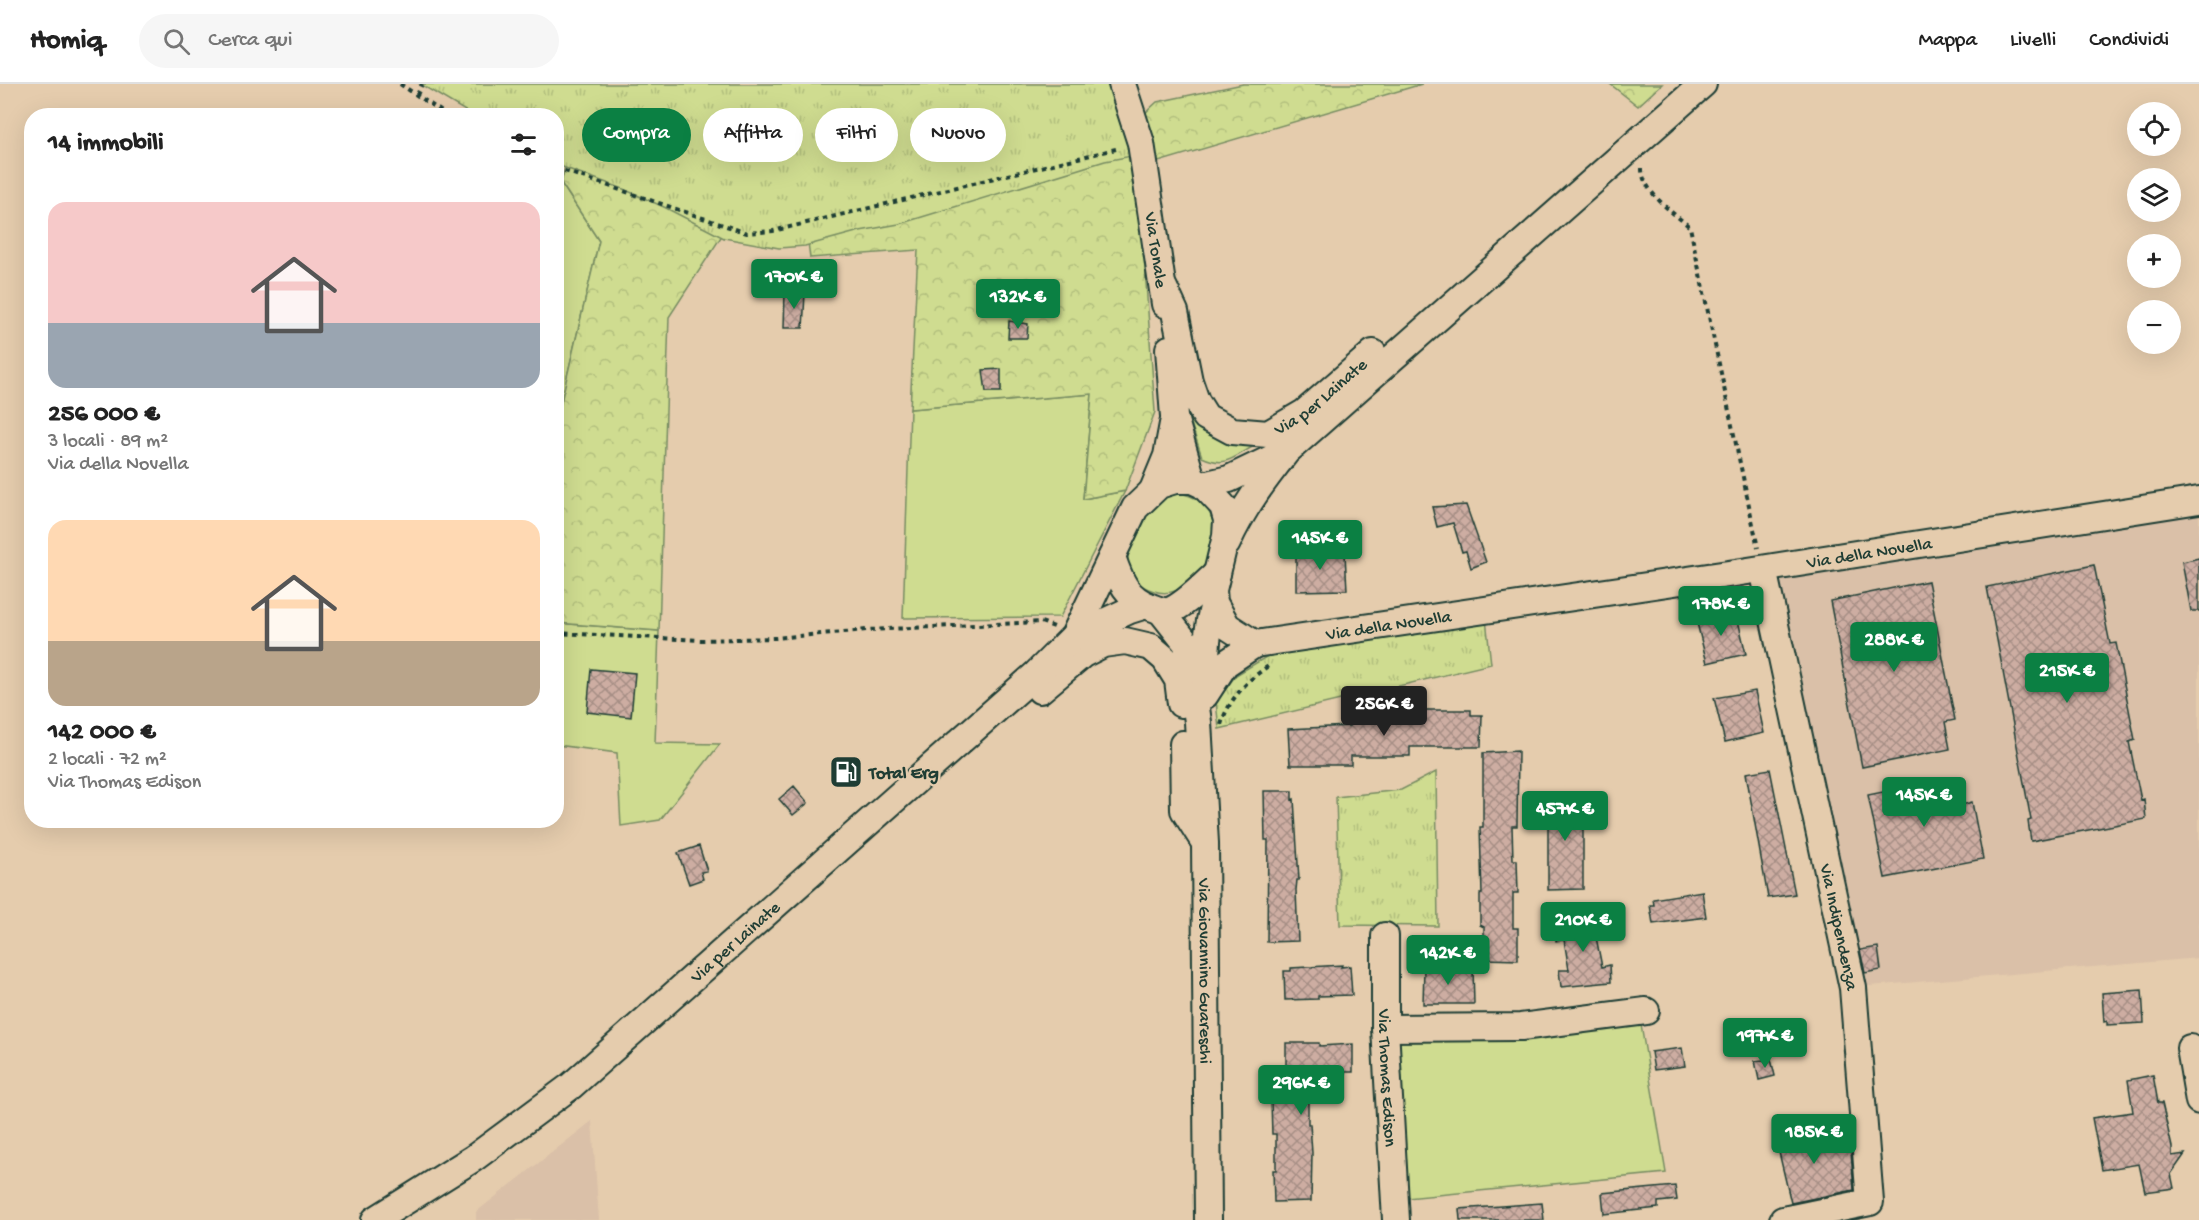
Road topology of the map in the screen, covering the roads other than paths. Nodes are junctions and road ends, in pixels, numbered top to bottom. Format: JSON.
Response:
{"nodes":[{"id":1,"x":1122,"y":84,"type":"edge"},
{"id":2,"x":1703,"y":84,"type":"edge"},
{"id":3,"x":1478,"y":283,"type":"junction"},
{"id":4,"x":1164,"y":288,"type":"junction"},
{"id":5,"x":1174,"y":417,"type":"junction"},
{"id":6,"x":1287,"y":451,"type":"junction"},
{"id":7,"x":1197,"y":483,"type":"junction"},
{"id":8,"x":1153,"y":490,"type":"junction"},
{"id":9,"x":2199,"y":500,"type":"edge"},
{"id":10,"x":1112,"y":557,"type":"junction"},
{"id":11,"x":1220,"y":563,"type":"junction"},
{"id":12,"x":1763,"y":569,"type":"junction"},
{"id":13,"x":1214,"y":603,"type":"junction"},
{"id":14,"x":1154,"y":608,"type":"junction"},
{"id":15,"x":1074,"y":636,"type":"junction"},
{"id":16,"x":1196,"y":647,"type":"junction"},
{"id":17,"x":1247,"y":649,"type":"junction"},
{"id":18,"x":1204,"y":695,"type":"junction"},
{"id":19,"x":1209,"y":726,"type":"junction"},
{"id":20,"x":901,"y":794,"type":"junction"},
{"id":21,"x":1205,"y":843,"type":"junction"},
{"id":22,"x":1385,"y":936,"type":"dead end"},
{"id":23,"x":1646,"y":1011,"type":"dead end"},
{"id":24,"x":1385,"y":1028,"type":"junction"},
{"id":25,"x":2190,"y":1048,"type":"dead end"},
{"id":26,"x":2199,"y":1101,"type":"edge"},
{"id":27,"x":375,"y":1220,"type":"edge"},
{"id":28,"x":1208,"y":1220,"type":"edge"},
{"id":29,"x":1396,"y":1220,"type":"edge"},
{"id":30,"x":1783,"y":1220,"type":"edge"}],
"edges":[{"from":1,"to":4,"type":"street","name":"Via Tonale"},
{"from":2,"to":3,"type":"street","name":"Via per Lainate"},
{"from":3,"to":4,"type":"street","name":"Via per Lainate"},
{"from":3,"to":6,"type":"street","name":"Via per Lainate"},
{"from":4,"to":5,"type":"street","name":"Via Tonale"},
{"from":5,"to":7,"type":"street"},
{"from":5,"to":8,"type":"street"},
{"from":6,"to":7,"type":"street","name":"Via per Lainate"},
{"from":6,"to":11,"type":"street","name":"Via per Lainate"},
{"from":7,"to":8,"type":"street"},
{"from":7,"to":11,"type":"street","name":"Via per Lainate"},
{"from":8,"to":10,"type":"street"},
{"from":9,"to":12,"type":"street","name":"Via della Novella"},
{"from":10,"to":14,"type":"street"},
{"from":10,"to":15,"type":"street","name":"Via per Lainate"},
{"from":11,"to":13,"type":"street","name":"Via per Lainate"},
{"from":11,"to":14,"type":"street"},
{"from":12,"to":17,"type":"street","name":"Via della Novella"},
{"from":12,"to":30,"type":"street","name":"Via Indipendenza"},
{"from":13,"to":16,"type":"street","name":"Via per Lainate"},
{"from":13,"to":17,"type":"street"},
{"from":14,"to":15,"type":"street","name":"Via per Lainate"},
{"from":14,"to":16,"type":"street"},
{"from":15,"to":20,"type":"street","name":"Via per Lainate"},
{"from":16,"to":17,"type":"street","name":"Via della Novella"},
{"from":16,"to":18,"type":"street"},
{"from":16,"to":19,"type":"street"},
{"from":17,"to":18,"type":"street"},
{"from":18,"to":19,"type":"street"},
{"from":19,"to":21,"type":"street","name":"Via Giovannino Guareschi"},
{"from":20,"to":21,"type":"street"},
{"from":20,"to":27,"type":"street","name":"Via per Lainate"},
{"from":21,"to":28,"type":"street","name":"Via Giovannino Guareschi"},
{"from":22,"to":24,"type":"street","name":"Via Thomas Edison"},
{"from":23,"to":24,"type":"street"},
{"from":24,"to":29,"type":"street","name":"Via Thomas Edison"},
{"from":25,"to":26,"type":"street"}]}
